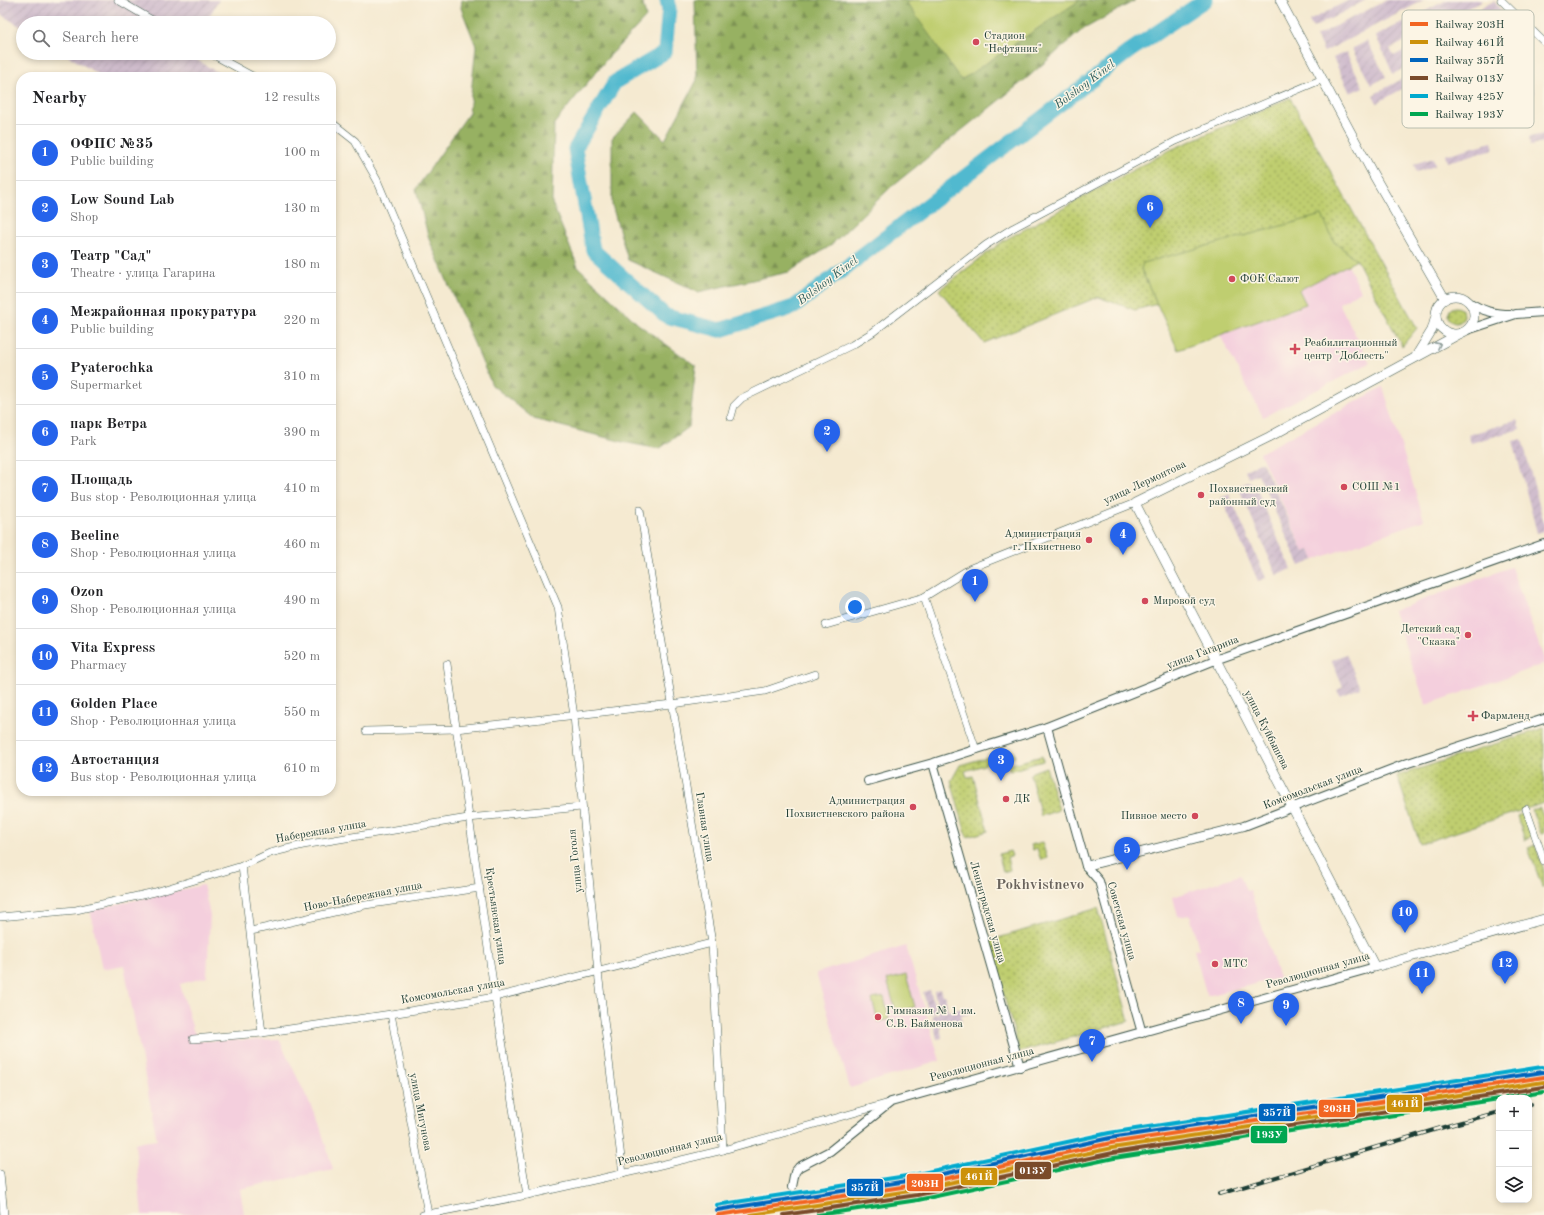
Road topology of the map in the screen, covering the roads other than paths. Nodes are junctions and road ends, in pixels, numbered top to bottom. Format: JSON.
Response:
{"nodes":[{"id":1,"x":118,"y":0,"type":"edge"},
{"id":2,"x":1280,"y":0,"type":"edge"},
{"id":3,"x":1501,"y":0,"type":"edge"},
{"id":4,"x":1511,"y":10,"type":"edge"},
{"id":5,"x":145,"y":16,"type":"edge"},
{"id":6,"x":1534,"y":32,"type":"edge"},
{"id":7,"x":1544,"y":42,"type":"edge"},
{"id":8,"x":223,"y":60,"type":"edge"},
{"id":9,"x":245,"y":72,"type":"edge"},
{"id":10,"x":1323,"y":79,"type":"junction"},
{"id":11,"x":336,"y":126,"type":"edge"},
{"id":12,"x":1446,"y":298,"type":"junction"},
{"id":13,"x":1470,"y":302,"type":"junction"},
{"id":14,"x":1544,"y":312,"type":"edge"},
{"id":15,"x":1516,"y":314,"type":"junction"},
{"id":16,"x":1436,"y":315,"type":"junction"},
{"id":17,"x":1464,"y":331,"type":"junction"},
{"id":18,"x":1415,"y":357,"type":"junction"},
{"id":19,"x":731,"y":417,"type":"dead end"},
{"id":20,"x":1135,"y":504,"type":"junction"},
{"id":21,"x":640,"y":510,"type":"dead end"},
{"id":22,"x":1544,"y":544,"type":"edge"},
{"id":23,"x":924,"y":597,"type":"junction"},
{"id":24,"x":826,"y":625,"type":"dead end"},
{"id":25,"x":1215,"y":660,"type":"junction"},
{"id":26,"x":447,"y":664,"type":"dead end"},
{"id":27,"x":815,"y":674,"type":"dead end"},
{"id":28,"x":672,"y":704,"type":"junction"},
{"id":29,"x":574,"y":716,"type":"junction"},
{"id":30,"x":1544,"y":719,"type":"edge"},
{"id":31,"x":1047,"y":727,"type":"junction"},
{"id":32,"x":456,"y":729,"type":"junction"},
{"id":33,"x":366,"y":731,"type":"dead end"},
{"id":34,"x":976,"y":750,"type":"junction"},
{"id":35,"x":933,"y":763,"type":"junction"},
{"id":36,"x":868,"y":781,"type":"dead end"},
{"id":37,"x":581,"y":807,"type":"junction"},
{"id":38,"x":1292,"y":808,"type":"junction"},
{"id":39,"x":1526,"y":809,"type":"dead end"},
{"id":40,"x":468,"y":818,"type":"junction"},
{"id":41,"x":1544,"y":861,"type":"edge"},
{"id":42,"x":242,"y":866,"type":"junction"},
{"id":43,"x":1086,"y":866,"type":"junction"},
{"id":44,"x":480,"y":888,"type":"junction"},
{"id":45,"x":0,"y":917,"type":"edge"},
{"id":46,"x":1544,"y":919,"type":"edge"},
{"id":47,"x":250,"y":931,"type":"junction"},
{"id":48,"x":712,"y":944,"type":"junction"},
{"id":49,"x":1375,"y":968,"type":"junction"},
{"id":50,"x":598,"y":972,"type":"junction"},
{"id":51,"x":495,"y":997,"type":"junction"},
{"id":52,"x":391,"y":1014,"type":"junction"},
{"id":53,"x":262,"y":1033,"type":"junction"},
{"id":54,"x":1142,"y":1033,"type":"junction"},
{"id":55,"x":193,"y":1038,"type":"dead end"},
{"id":56,"x":1020,"y":1067,"type":"junction"},
{"id":57,"x":891,"y":1102,"type":"junction"},
{"id":58,"x":723,"y":1150,"type":"junction"},
{"id":59,"x":0,"y":1174,"type":"edge"},
{"id":60,"x":623,"y":1174,"type":"junction"},
{"id":61,"x":792,"y":1187,"type":"tunnel mouth"},
{"id":62,"x":528,"y":1195,"type":"junction"},
{"id":63,"x":4,"y":1215,"type":"edge"},
{"id":64,"x":425,"y":1215,"type":"edge"}],
"edges":[{"from":1,"to":5,"type":"street"},
{"from":2,"to":10,"type":"main road"},
{"from":3,"to":4,"type":"street"},
{"from":6,"to":7,"type":"street"},
{"from":8,"to":9,"type":"street"},
{"from":10,"to":12,"type":"main road"},
{"from":10,"to":19,"type":"street"},
{"from":11,"to":29,"type":"street","name":"улица Гоголя"},
{"from":12,"to":13,"type":"main road"},
{"from":12,"to":16,"type":"main road"},
{"from":13,"to":15,"type":"street"},
{"from":13,"to":17,"type":"main road"},
{"from":14,"to":15,"type":"street","name":"улица Лермонтова"},
{"from":15,"to":17,"type":"street","name":"улица Лермонтова"},
{"from":16,"to":17,"type":"main road"},
{"from":16,"to":18,"type":"main road"},
{"from":18,"to":17,"type":"main road","name":"улица Лермонтова","one_way":true},
{"from":18,"to":20,"type":"main road","name":"улица Лермонтова"},
{"from":20,"to":23,"type":"street","name":"улица Лермонтова"},
{"from":20,"to":25,"type":"main road","name":"улица Куйбышева"},
{"from":21,"to":28,"type":"street","name":"Главная улица"},
{"from":22,"to":25,"type":"street","name":"улица Гагарина"},
{"from":23,"to":24,"type":"street","name":"улица Лермонтова"},
{"from":23,"to":34,"type":"street"},
{"from":25,"to":31,"type":"street","name":"улица Гагарина"},
{"from":25,"to":38,"type":"main road","name":"улица Куйбышева"},
{"from":26,"to":32,"type":"street","name":"Крестьянская улица"},
{"from":27,"to":28,"type":"street"},
{"from":28,"to":29,"type":"street"},
{"from":28,"to":48,"type":"street","name":"Главная улица"},
{"from":29,"to":32,"type":"street"},
{"from":29,"to":37,"type":"street","name":"улица Гоголя"},
{"from":30,"to":38,"type":"street","name":"Комсомольская улица"},
{"from":31,"to":34,"type":"street","name":"улица Гагарина"},
{"from":31,"to":43,"type":"street","name":"Советская улица"},
{"from":32,"to":33,"type":"street"},
{"from":32,"to":40,"type":"street","name":"Крестьянская улица"},
{"from":34,"to":35,"type":"street","name":"улица Гагарина"},
{"from":35,"to":36,"type":"street","name":"улица Гагарина"},
{"from":35,"to":56,"type":"street","name":"Ленинградская улица"},
{"from":37,"to":40,"type":"street","name":"Набережная улица"},
{"from":37,"to":50,"type":"street","name":"улица Гоголя"},
{"from":38,"to":43,"type":"street","name":"Комсомольская улица"},
{"from":38,"to":49,"type":"main road","name":"улица Куйбышева"},
{"from":39,"to":41,"type":"street"},
{"from":40,"to":42,"type":"street","name":"Набережная улица"},
{"from":40,"to":44,"type":"street","name":"Крестьянская улица"},
{"from":42,"to":45,"type":"street","name":"Набережная улица"},
{"from":42,"to":47,"type":"street"},
{"from":43,"to":54,"type":"street","name":"Советская улица"},
{"from":44,"to":47,"type":"street","name":"Ново-Набережная улица"},
{"from":44,"to":51,"type":"street","name":"Крестьянская улица"},
{"from":46,"to":49,"type":"main road","name":"Революционная улица"},
{"from":47,"to":53,"type":"street"},
{"from":48,"to":50,"type":"street","name":"Комсомольская улица"},
{"from":48,"to":58,"type":"street","name":"Главная улица"},
{"from":49,"to":54,"type":"street","name":"Революционная улица"},
{"from":50,"to":51,"type":"street","name":"Комсомольская улица"},
{"from":50,"to":60,"type":"street","name":"улица Гоголя"},
{"from":51,"to":52,"type":"street","name":"Комсомольская улица"},
{"from":51,"to":62,"type":"street","name":"Крестьянская улица"},
{"from":52,"to":53,"type":"street","name":"Комсомольская улица"},
{"from":52,"to":64,"type":"street","name":"улица Мигунова"},
{"from":53,"to":55,"type":"street","name":"Комсомольская улица"},
{"from":54,"to":56,"type":"street","name":"Революционная улица"},
{"from":56,"to":57,"type":"street","name":"Революционная улица"},
{"from":57,"to":58,"type":"street","name":"Революционная улица"},
{"from":57,"to":61,"type":"street"},
{"from":58,"to":60,"type":"street","name":"Революционная улица"},
{"from":59,"to":63,"type":"street"},
{"from":60,"to":62,"type":"street","name":"Революционная улица"},
{"from":62,"to":64,"type":"street","name":"Революционная улица"}]}
